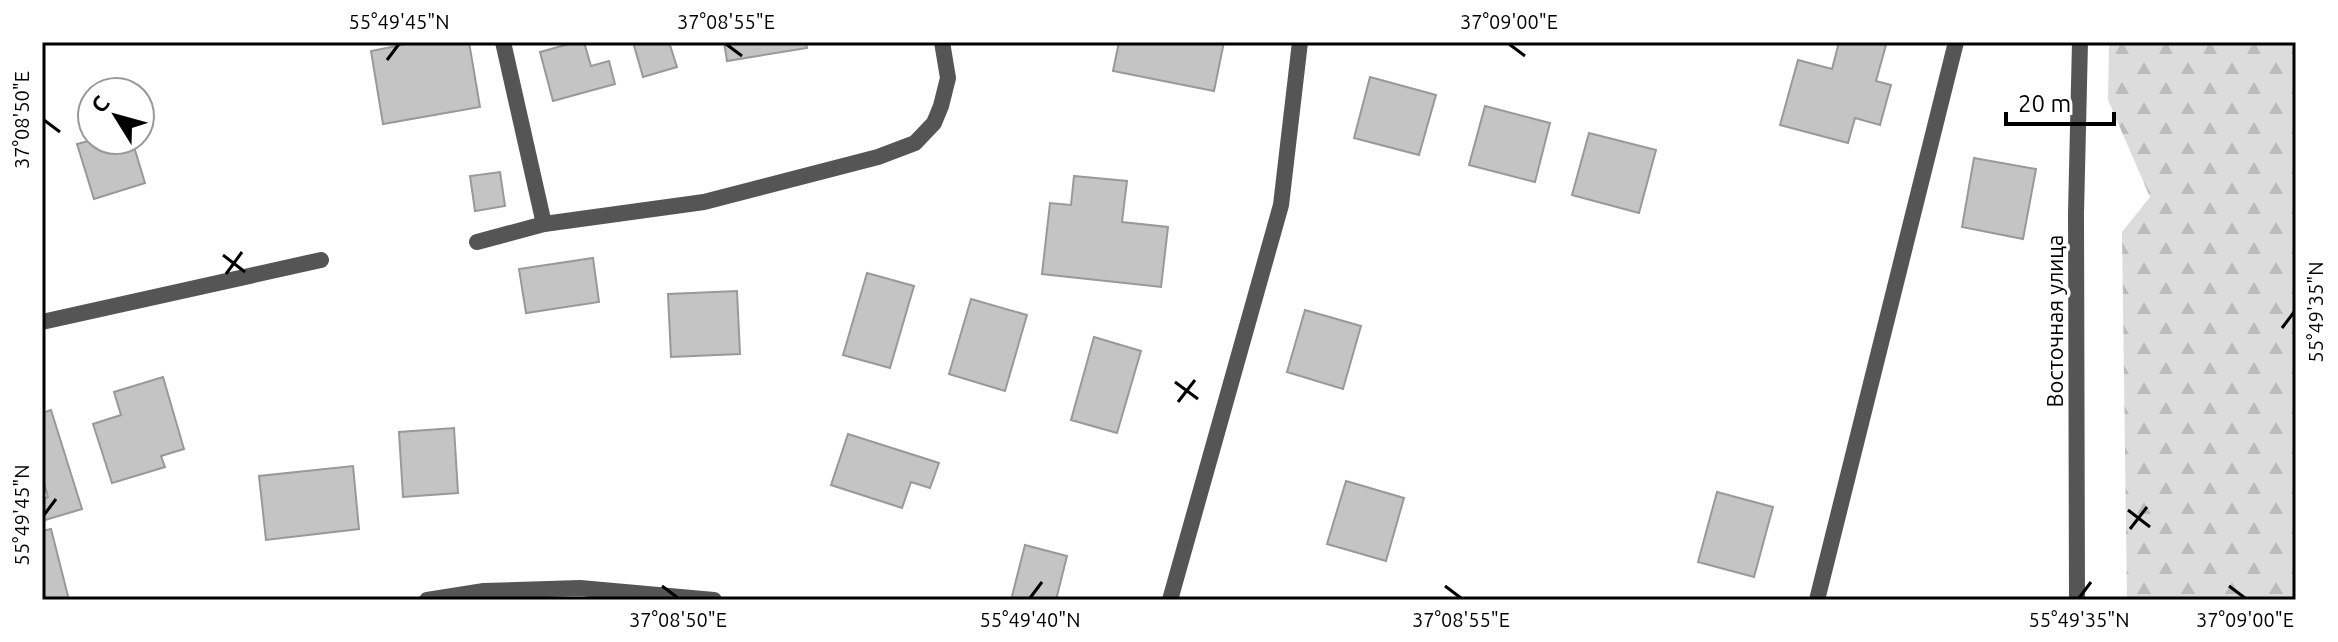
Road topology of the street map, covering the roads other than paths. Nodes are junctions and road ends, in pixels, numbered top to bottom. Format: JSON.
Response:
{"nodes":[{"id":1,"x":503,"y":42,"type":"edge"},
{"id":2,"x":942,"y":42,"type":"edge"},
{"id":3,"x":1300,"y":42,"type":"edge"},
{"id":4,"x":1956,"y":42,"type":"edge"},
{"id":5,"x":2080,"y":42,"type":"edge"},
{"id":6,"x":544,"y":224,"type":"junction"},
{"id":7,"x":477,"y":242,"type":"dead end"},
{"id":8,"x":321,"y":260,"type":"dead end"},
{"id":9,"x":42,"y":322,"type":"edge"},
{"id":10,"x":427,"y":600,"type":"edge"},
{"id":11,"x":714,"y":600,"type":"edge"},
{"id":12,"x":1170,"y":600,"type":"edge"},
{"id":13,"x":1817,"y":600,"type":"edge"},
{"id":14,"x":2077,"y":600,"type":"edge"}],
"edges":[{"from":1,"to":6,"type":"street"},
{"from":2,"to":6,"type":"street"},
{"from":3,"to":12,"type":"street"},
{"from":4,"to":13,"type":"street"},
{"from":5,"to":14,"type":"street","name":"Восточная улица"},
{"from":6,"to":7,"type":"street"},
{"from":8,"to":9,"type":"street"},
{"from":10,"to":11,"type":"street"}]}
